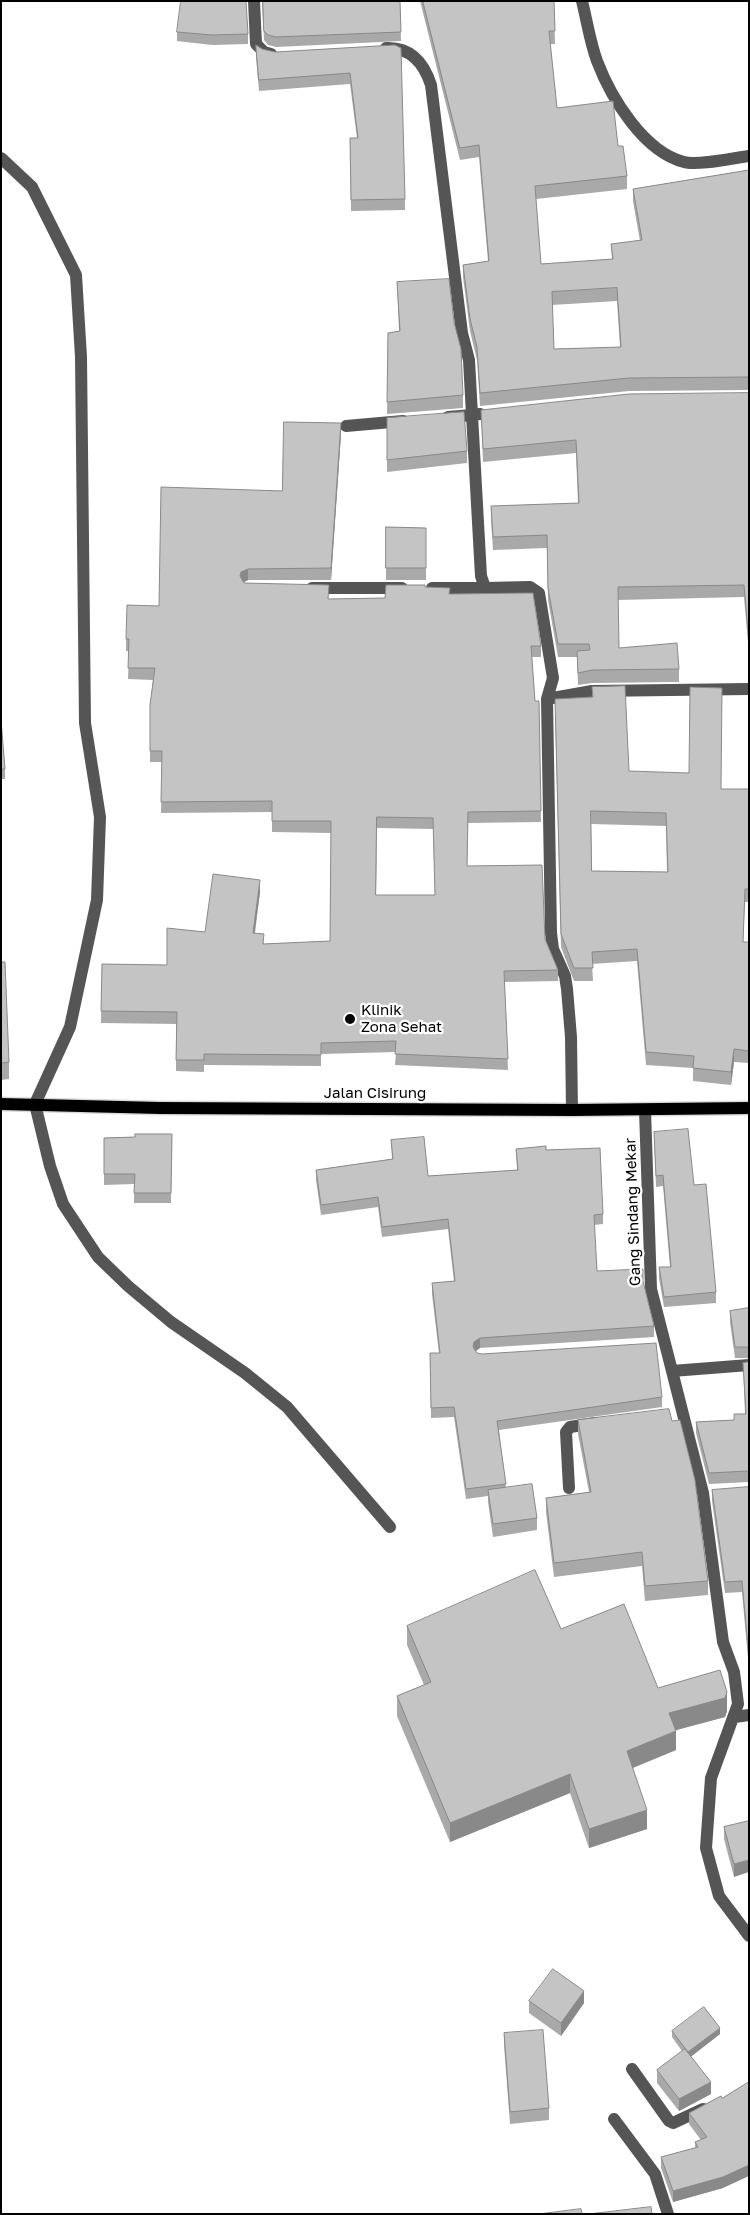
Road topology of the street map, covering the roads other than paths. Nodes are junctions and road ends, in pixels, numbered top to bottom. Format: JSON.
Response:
{"nodes":[{"id":1,"x":254,"y":1,"type":"edge"},
{"id":2,"x":582,"y":1,"type":"edge"},
{"id":3,"x":377,"y":49,"type":"edge"},
{"id":4,"x":284,"y":54,"type":"edge"},
{"id":5,"x":749,"y":156,"type":"edge"},
{"id":6,"x":1,"y":158,"type":"edge"},
{"id":7,"x":492,"y":413,"type":"edge"},
{"id":8,"x":472,"y":415,"type":"junction"},
{"id":9,"x":434,"y":418,"type":"edge"},
{"id":10,"x":414,"y":420,"type":"edge"},
{"id":11,"x":346,"y":426,"type":"dead end"},
{"id":12,"x":297,"y":588,"type":"edge"},
{"id":13,"x":485,"y":588,"type":"junction"},
{"id":14,"x":749,"y":688,"type":"edge"},
{"id":15,"x":547,"y":699,"type":"junction"},
{"id":16,"x":1,"y":1104,"type":"edge"},
{"id":17,"x":35,"y":1104,"type":"junction"},
{"id":18,"x":749,"y":1108,"type":"edge"},
{"id":19,"x":572,"y":1110,"type":"junction"},
{"id":20,"x":645,"y":1110,"type":"junction"},
{"id":21,"x":749,"y":1365,"type":"edge"},
{"id":22,"x":672,"y":1371,"type":"junction"},
{"id":23,"x":604,"y":1422,"type":"edge"},
{"id":24,"x":569,"y":1488,"type":"dead end"},
{"id":25,"x":390,"y":1527,"type":"dead end"},
{"id":26,"x":749,"y":1715,"type":"edge"},
{"id":27,"x":735,"y":1717,"type":"junction"},
{"id":28,"x":749,"y":1936,"type":"edge"},
{"id":29,"x":632,"y":2069,"type":"dead end"},
{"id":30,"x":717,"y":2101,"type":"edge"},
{"id":31,"x":614,"y":2120,"type":"dead end"},
{"id":32,"x":668,"y":2214,"type":"edge"}],
"edges":[{"from":1,"to":4,"type":"street"},
{"from":2,"to":5,"type":"street"},
{"from":3,"to":8,"type":"street"},
{"from":6,"to":17,"type":"street"},
{"from":7,"to":8,"type":"street"},
{"from":8,"to":9,"type":"street"},
{"from":8,"to":13,"type":"street"},
{"from":10,"to":11,"type":"street"},
{"from":12,"to":13,"type":"street"},
{"from":13,"to":15,"type":"street"},
{"from":14,"to":15,"type":"street"},
{"from":15,"to":19,"type":"street"},
{"from":16,"to":17,"type":"main road","name":"Jalan Cisirung"},
{"from":17,"to":19,"type":"main road","name":"Jalan Cisirung"},
{"from":17,"to":25,"type":"street"},
{"from":18,"to":20,"type":"main road","name":"Jalan Cisirung"},
{"from":19,"to":20,"type":"main road","name":"Jalan Cisirung"},
{"from":20,"to":22,"type":"street","name":"Gang Sindang Mekar"},
{"from":21,"to":22,"type":"street"},
{"from":22,"to":27,"type":"street","name":"Gang Sindang Mekar"},
{"from":23,"to":24,"type":"street"},
{"from":26,"to":27,"type":"street"},
{"from":27,"to":28,"type":"street","name":"Gang Sindang Mekar"},
{"from":29,"to":30,"type":"street"},
{"from":31,"to":32,"type":"street"}]}
